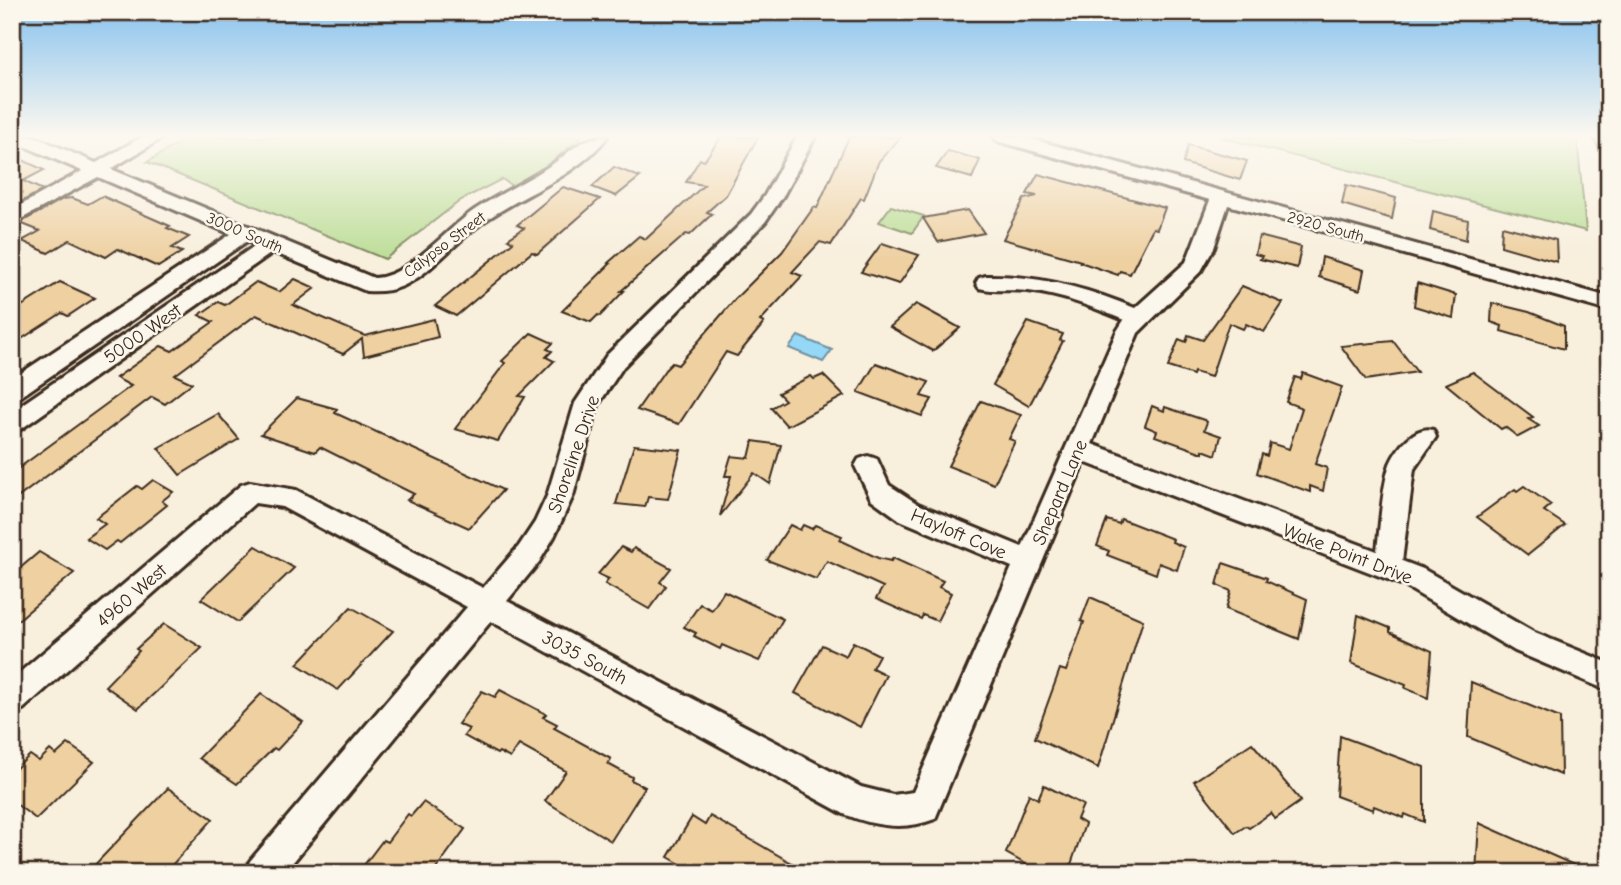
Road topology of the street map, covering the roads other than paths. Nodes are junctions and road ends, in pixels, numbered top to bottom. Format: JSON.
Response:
{"nodes":[{"id":1,"x":82,"y":178,"type":"edge"},
{"id":2,"x":117,"y":178,"type":"edge"},
{"id":3,"x":546,"y":178,"type":"edge"},
{"id":4,"x":783,"y":178,"type":"edge"},
{"id":5,"x":1153,"y":178,"type":"edge"},
{"id":6,"x":1221,"y":197,"type":"junction"},
{"id":7,"x":12,"y":218,"type":"edge"},
{"id":8,"x":246,"y":233,"type":"junction"},
{"id":9,"x":271,"y":244,"type":"junction"},
{"id":10,"x":394,"y":282,"type":"joint"},
{"id":11,"x":986,"y":283,"type":"dead end"},
{"id":12,"x":1609,"y":304,"type":"edge"},
{"id":13,"x":1137,"y":317,"type":"junction"},
{"id":14,"x":12,"y":391,"type":"edge"},
{"id":15,"x":12,"y":423,"type":"edge"},
{"id":16,"x":1424,"y":437,"type":"dead end"},
{"id":17,"x":1078,"y":449,"type":"junction"},
{"id":18,"x":868,"y":466,"type":"dead end"},
{"id":19,"x":250,"y":492,"type":"joint"},
{"id":20,"x":1029,"y":562,"type":"junction"},
{"id":21,"x":1388,"y":567,"type":"junction"},
{"id":22,"x":489,"y":604,"type":"junction"},
{"id":23,"x":1609,"y":677,"type":"edge"},
{"id":24,"x":12,"y":699,"type":"edge"},
{"id":25,"x":923,"y":807,"type":"joint"},
{"id":26,"x":262,"y":873,"type":"edge"}],
"edges":[{"from":1,"to":7,"type":"street"},
{"from":2,"to":8,"type":"street","name":"3000 South"},
{"from":3,"to":10,"type":"street","name":"Calypso Street"},
{"from":4,"to":22,"type":"street","name":"Shoreline Drive"},
{"from":5,"to":6,"type":"street","name":"2920 South"},
{"from":6,"to":12,"type":"street","name":"2920 South"},
{"from":6,"to":13,"type":"street","name":"Shepard Lane"},
{"from":8,"to":9,"type":"street","name":"3000 South"},
{"from":8,"to":14,"type":"street","name":"5000 West"},
{"from":9,"to":10,"type":"street","name":"3000 South"},
{"from":9,"to":15,"type":"street","name":"5000 West"},
{"from":11,"to":13,"type":"street"},
{"from":13,"to":17,"type":"street","name":"Shepard Lane"},
{"from":16,"to":21,"type":"street"},
{"from":17,"to":20,"type":"street","name":"Shepard Lane"},
{"from":17,"to":21,"type":"street","name":"Wake Point Drive"},
{"from":18,"to":20,"type":"street","name":"Hayloft Cove"},
{"from":19,"to":22,"type":"street","name":"3035 South"},
{"from":19,"to":24,"type":"street","name":"4960 West"},
{"from":20,"to":25,"type":"street","name":"Shepard Lane"},
{"from":21,"to":23,"type":"street","name":"Wake Point Drive"},
{"from":22,"to":25,"type":"street","name":"3035 South"},
{"from":22,"to":26,"type":"street","name":"Shoreline Drive"}]}
